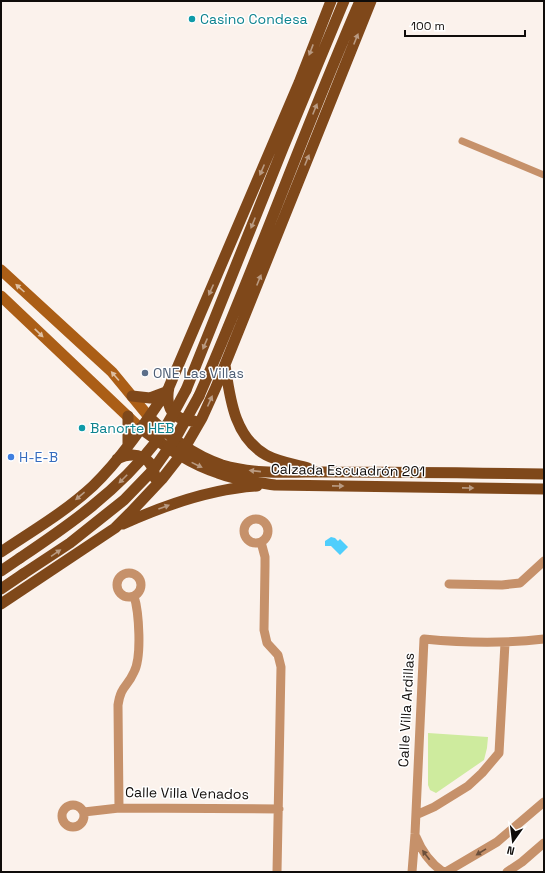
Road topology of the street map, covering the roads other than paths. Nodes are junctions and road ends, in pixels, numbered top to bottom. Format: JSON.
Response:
{"nodes":[{"id":1,"x":331,"y":1,"type":"edge"},
{"id":2,"x":344,"y":1,"type":"edge"},
{"id":3,"x":360,"y":1,"type":"edge"},
{"id":4,"x":371,"y":1,"type":"edge"},
{"id":5,"x":462,"y":141,"type":"dead end"},
{"id":6,"x":544,"y":175,"type":"edge"},
{"id":7,"x":1,"y":270,"type":"edge"},
{"id":8,"x":1,"y":296,"type":"edge"},
{"id":9,"x":225,"y":364,"type":"junction"},
{"id":10,"x":168,"y":389,"type":"junction"},
{"id":11,"x":131,"y":395,"type":"junction"},
{"id":12,"x":118,"y":407,"type":"junction"},
{"id":13,"x":128,"y":416,"type":"junction"},
{"id":14,"x":149,"y":417,"type":"junction"},
{"id":15,"x":202,"y":418,"type":"junction"},
{"id":16,"x":140,"y":428,"type":"junction"},
{"id":17,"x":128,"y":444,"type":"junction"},
{"id":18,"x":183,"y":452,"type":"junction"},
{"id":19,"x":117,"y":459,"type":"junction"},
{"id":20,"x":322,"y":472,"type":"junction"},
{"id":21,"x":544,"y":474,"type":"edge"},
{"id":22,"x":275,"y":485,"type":"junction"},
{"id":23,"x":154,"y":488,"type":"junction"},
{"id":24,"x":544,"y":489,"type":"edge"},
{"id":25,"x":115,"y":528,"type":"junction"},
{"id":26,"x":261,"y":542,"type":"dead end"},
{"id":27,"x":1,"y":552,"type":"edge"},
{"id":28,"x":544,"y":561,"type":"edge"},
{"id":29,"x":1,"y":571,"type":"edge"},
{"id":30,"x":449,"y":584,"type":"dead end"},
{"id":31,"x":1,"y":589,"type":"edge"},
{"id":32,"x":134,"y":596,"type":"dead end"},
{"id":33,"x":1,"y":604,"type":"edge"},
{"id":34,"x":544,"y":639,"type":"edge"},
{"id":35,"x":505,"y":643,"type":"junction"},
{"id":36,"x":544,"y":802,"type":"edge"},
{"id":37,"x":118,"y":808,"type":"junction"},
{"id":38,"x":279,"y":809,"type":"junction"},
{"id":39,"x":84,"y":812,"type":"dead end"},
{"id":40,"x":416,"y":815,"type":"junction"},
{"id":41,"x":415,"y":834,"type":"junction"},
{"id":42,"x":544,"y":843,"type":"edge"},
{"id":43,"x":277,"y":872,"type":"edge"},
{"id":44,"x":412,"y":872,"type":"edge"},
{"id":45,"x":445,"y":872,"type":"edge"},
{"id":46,"x":507,"y":872,"type":"edge"}],
"edges":[{"from":1,"to":10,"type":"main road","one_way":true},
{"from":2,"to":29,"type":"main road","one_way":true,"bridge":true},
{"from":31,"to":3,"type":"main road","one_way":true,"bridge":true},
{"from":9,"to":4,"type":"main road","one_way":true},
{"from":5,"to":6,"type":"street"},
{"from":11,"to":7,"type":"main road","one_way":true},
{"from":8,"to":12,"type":"main road","one_way":true},
{"from":15,"to":9,"type":"main road","one_way":true},
{"from":9,"to":20,"type":"main road"},
{"from":10,"to":11,"type":"main road"},
{"from":10,"to":14,"type":"main road"},
{"from":10,"to":15,"type":"main road"},
{"from":11,"to":12,"type":"main road"},
{"from":11,"to":14,"type":"main road"},
{"from":12,"to":13,"type":"main road"},
{"from":13,"to":16,"type":"main road"},
{"from":13,"to":17,"type":"main road"},
{"from":14,"to":16,"type":"main road"},
{"from":14,"to":18,"type":"main road","name":"Calzada Escuadrón 201"},
{"from":15,"to":18,"type":"main road"},
{"from":16,"to":17,"type":"main road"},
{"from":16,"to":18,"type":"main road","name":"Calzada Escuadrón 201"},
{"from":17,"to":19,"type":"main road"},
{"from":20,"to":18,"type":"main road","name":"Calzada Escuadrón 201","one_way":true},
{"from":18,"to":22,"type":"main road","name":"Calzada Escuadrón 201","one_way":true},
{"from":18,"to":23,"type":"main road"},
{"from":19,"to":23,"type":"main road"},
{"from":19,"to":27,"type":"main road","one_way":true},
{"from":20,"to":21,"type":"main road","name":"Calzada Escuadrón 201"},
{"from":22,"to":24,"type":"main road","name":"Calzada Escuadrón 201","one_way":true},
{"from":25,"to":22,"type":"main road","one_way":true},
{"from":23,"to":25,"type":"main road"},
{"from":25,"to":33,"type":"main road"},
{"from":26,"to":38,"type":"street"},
{"from":28,"to":30,"type":"street"},
{"from":32,"to":37,"type":"street","name":"Calle Villa Venados"},
{"from":34,"to":35,"type":"street","name":"Calle Villa Ardillas"},
{"from":35,"to":40,"type":"street"},
{"from":35,"to":40,"type":"street","name":"Calle Villa Ardillas"},
{"from":36,"to":45,"type":"street","one_way":true},
{"from":37,"to":38,"type":"street","name":"Calle Villa Venados"},
{"from":37,"to":39,"type":"street"},
{"from":38,"to":43,"type":"street"},
{"from":40,"to":41,"type":"street","name":"Calle Villa Ardillas"},
{"from":41,"to":44,"type":"street","name":"Calle Villa Ardillas"},
{"from":45,"to":41,"type":"street","name":"Calle Villa Ardillas","one_way":true},
{"from":42,"to":46,"type":"street"}]}
